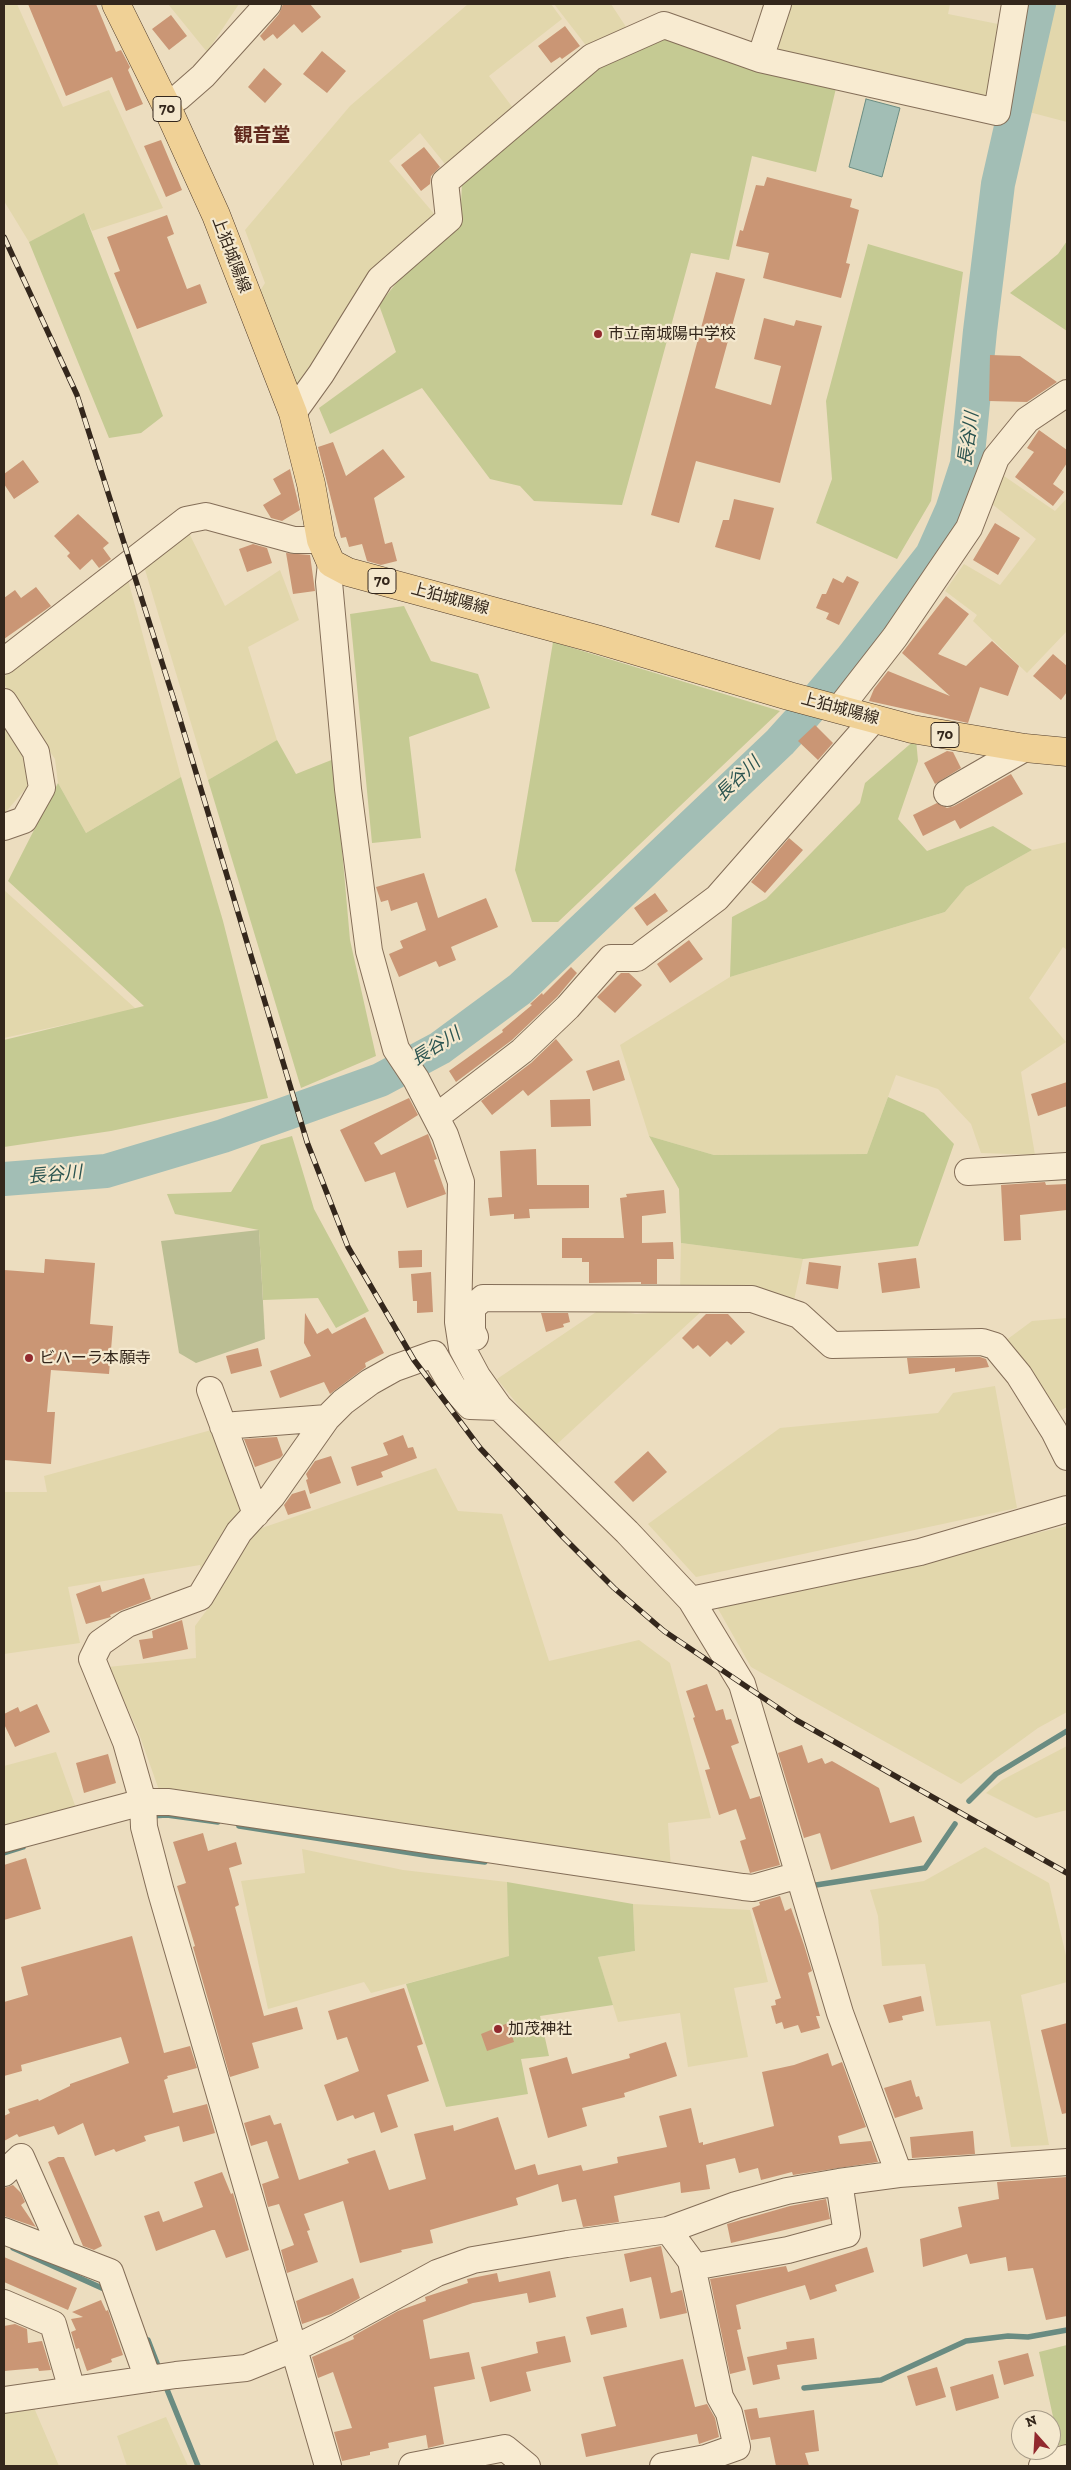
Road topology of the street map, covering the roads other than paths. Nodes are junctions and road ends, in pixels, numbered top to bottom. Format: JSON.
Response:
{"nodes":[{"id":1,"x":116,"y":4,"type":"edge"},
{"id":2,"x":268,"y":4,"type":"edge"},
{"id":3,"x":778,"y":4,"type":"edge"},
{"id":4,"x":1016,"y":4,"type":"edge"},
{"id":5,"x":760,"y":59,"type":"junction"},
{"id":6,"x":166,"y":105,"type":"junction"},
{"id":7,"x":1067,"y":394,"type":"edge"},
{"id":8,"x":292,"y":413,"type":"junction"},
{"id":9,"x":326,"y":552,"type":"junction"},
{"id":10,"x":4,"y":661,"type":"edge"},
{"id":11,"x":4,"y":702,"type":"edge"},
{"id":12,"x":832,"y":707,"type":"junction"},
{"id":13,"x":874,"y":719,"type":"junction"},
{"id":14,"x":1025,"y":748,"type":"junction"},
{"id":15,"x":1067,"y":752,"type":"edge"},
{"id":16,"x":947,"y":793,"type":"dead end"},
{"id":17,"x":4,"y":827,"type":"edge"},
{"id":18,"x":436,"y":1117,"type":"junction"},
{"id":19,"x":1067,"y":1166,"type":"edge"},
{"id":20,"x":968,"y":1172,"type":"dead end"},
{"id":21,"x":477,"y":1376,"type":"junction"},
{"id":22,"x":210,"y":1390,"type":"dead end"},
{"id":23,"x":499,"y":1407,"type":"junction"},
{"id":24,"x":327,"y":1418,"type":"junction"},
{"id":25,"x":223,"y":1426,"type":"junction"},
{"id":26,"x":1067,"y":1457,"type":"edge"},
{"id":27,"x":1067,"y":1509,"type":"edge"},
{"id":28,"x":256,"y":1514,"type":"junction"},
{"id":29,"x":691,"y":1600,"type":"junction"},
{"id":30,"x":143,"y":1802,"type":"junction"},
{"id":31,"x":4,"y":1839,"type":"edge"},
{"id":32,"x":799,"y":1876,"type":"junction"},
{"id":33,"x":1067,"y":2162,"type":"edge"},
{"id":34,"x":4,"y":2173,"type":"edge"},
{"id":35,"x":899,"y":2174,"type":"junction"},
{"id":36,"x":840,"y":2182,"type":"junction"},
{"id":37,"x":668,"y":2230,"type":"junction"},
{"id":38,"x":4,"y":2231,"type":"edge"},
{"id":39,"x":64,"y":2254,"type":"junction"},
{"id":40,"x":692,"y":2267,"type":"junction"},
{"id":41,"x":4,"y":2303,"type":"edge"},
{"id":42,"x":293,"y":2349,"type":"junction"},
{"id":43,"x":160,"y":2377,"type":"junction"},
{"id":44,"x":72,"y":2390,"type":"junction"},
{"id":45,"x":4,"y":2400,"type":"edge"},
{"id":46,"x":1067,"y":2458,"type":"edge"},
{"id":47,"x":328,"y":2466,"type":"edge"},
{"id":48,"x":412,"y":2466,"type":"edge"},
{"id":49,"x":527,"y":2466,"type":"edge"},
{"id":50,"x":663,"y":2466,"type":"edge"},
{"id":51,"x":1042,"y":2466,"type":"edge"}],
"edges":[{"from":1,"to":6,"type":"main road","name":"上狛城陽線","number":"70"},
{"from":2,"to":6,"type":"street"},
{"from":3,"to":5,"type":"street"},
{"from":4,"to":5,"type":"street"},
{"from":5,"to":8,"type":"street"},
{"from":6,"to":8,"type":"main road","name":"上狛城陽線","number":"70"},
{"from":7,"to":12,"type":"street"},
{"from":8,"to":9,"type":"main road","name":"上狛城陽線","number":"70"},
{"from":9,"to":10,"type":"street"},
{"from":9,"to":12,"type":"main road","name":"上狛城陽線","number":"70"},
{"from":9,"to":18,"type":"street"},
{"from":11,"to":17,"type":"street"},
{"from":12,"to":13,"type":"main road","name":"上狛城陽線","number":"70"},
{"from":13,"to":14,"type":"main road","name":"上狛城陽線","number":"70"},
{"from":13,"to":18,"type":"street"},
{"from":14,"to":15,"type":"main road","name":"上狛城陽線","number":"70"},
{"from":14,"to":16,"type":"street"},
{"from":18,"to":21,"type":"street"},
{"from":19,"to":20,"type":"street"},
{"from":21,"to":23,"type":"street"},
{"from":21,"to":26,"type":"street"},
{"from":22,"to":25,"type":"street"},
{"from":23,"to":24,"type":"street"},
{"from":23,"to":29,"type":"street"},
{"from":24,"to":25,"type":"street"},
{"from":24,"to":28,"type":"street"},
{"from":25,"to":28,"type":"street"},
{"from":27,"to":29,"type":"street"},
{"from":28,"to":30,"type":"street"},
{"from":29,"to":32,"type":"street"},
{"from":30,"to":31,"type":"street"},
{"from":30,"to":32,"type":"street"},
{"from":30,"to":42,"type":"street"},
{"from":32,"to":35,"type":"street"},
{"from":33,"to":35,"type":"street"},
{"from":34,"to":39,"type":"street"},
{"from":35,"to":36,"type":"street"},
{"from":36,"to":37,"type":"street"},
{"from":36,"to":40,"type":"street"},
{"from":37,"to":40,"type":"street"},
{"from":37,"to":42,"type":"street"},
{"from":38,"to":39,"type":"street"},
{"from":39,"to":43,"type":"street"},
{"from":40,"to":50,"type":"street"},
{"from":41,"to":44,"type":"street"},
{"from":42,"to":43,"type":"street"},
{"from":42,"to":47,"type":"street"},
{"from":43,"to":44,"type":"street"},
{"from":44,"to":45,"type":"street"},
{"from":46,"to":51,"type":"street"},
{"from":48,"to":49,"type":"street"}]}
